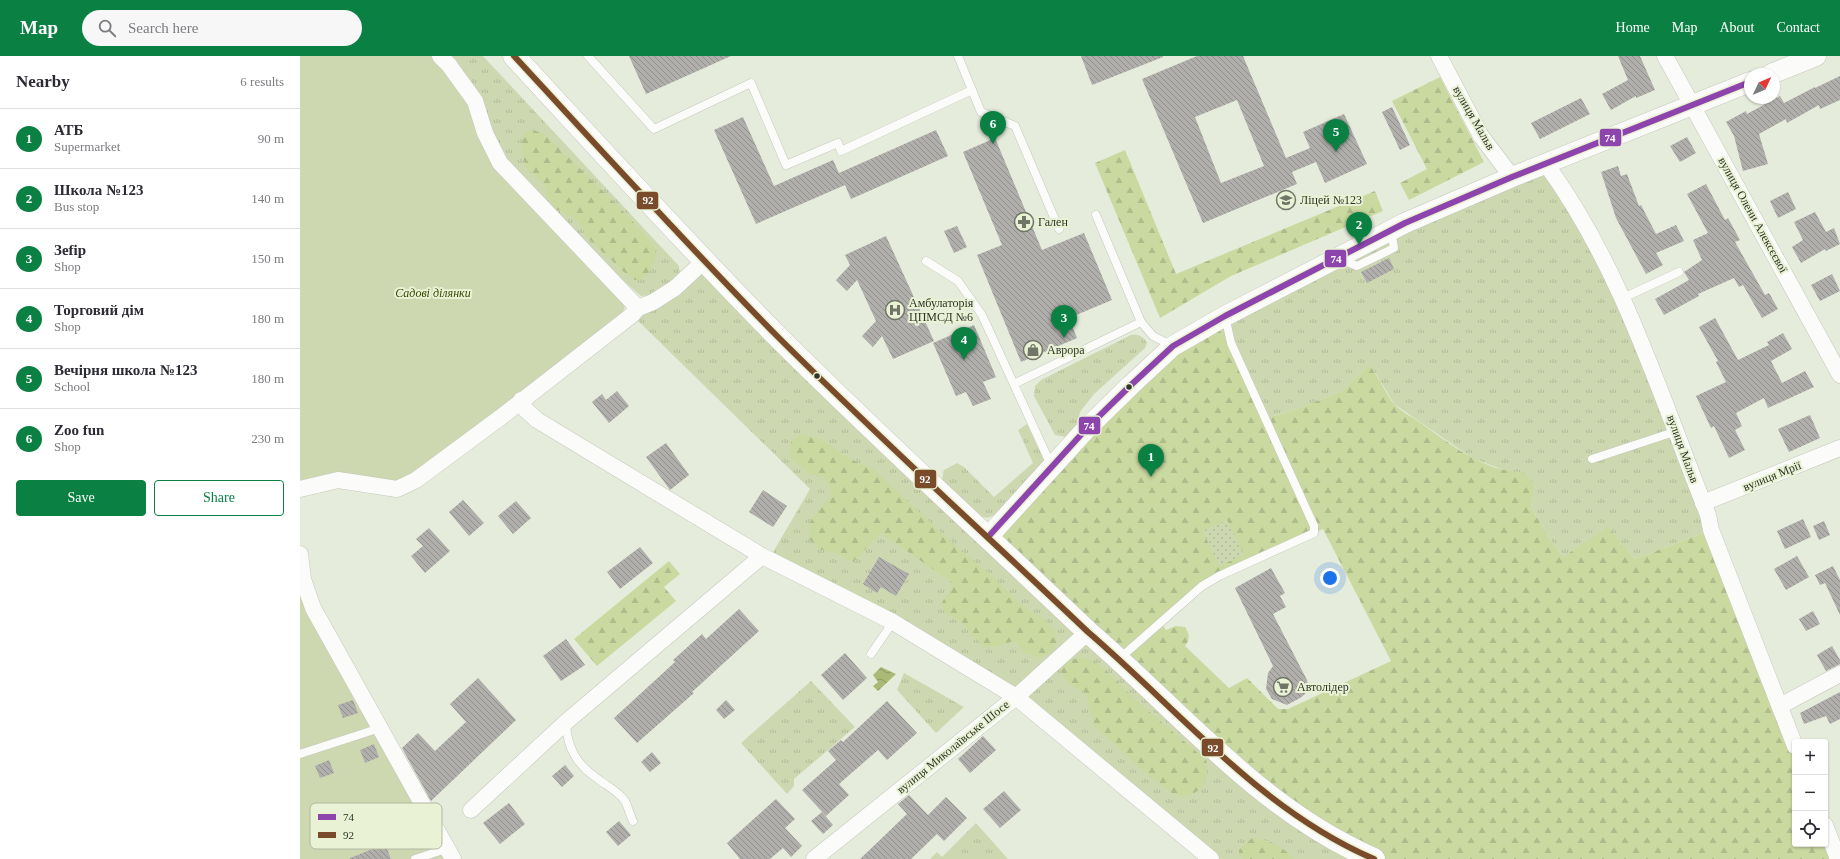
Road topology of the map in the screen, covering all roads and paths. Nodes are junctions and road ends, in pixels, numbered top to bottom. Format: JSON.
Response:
{"nodes":[{"id":1,"x":440,"y":56,"type":"edge"},
{"id":2,"x":514,"y":56,"type":"edge"},
{"id":3,"x":588,"y":56,"type":"edge"},
{"id":4,"x":958,"y":56,"type":"edge"},
{"id":5,"x":1439,"y":56,"type":"edge"},
{"id":6,"x":1666,"y":56,"type":"edge"},
{"id":7,"x":1816,"y":56,"type":"edge"},
{"id":8,"x":1780,"y":70,"type":"edge"},
{"id":9,"x":1744,"y":85,"type":"edge"},
{"id":10,"x":972,"y":90,"type":"junction"},
{"id":11,"x":1693,"y":106,"type":"junction"},
{"id":12,"x":1546,"y":164,"type":"junction"},
{"id":13,"x":1512,"y":177,"type":"junction"},
{"id":14,"x":1096,"y":215,"type":"dead end"},
{"id":15,"x":1059,"y":229,"type":"dead end"},
{"id":16,"x":926,"y":261,"type":"dead end"},
{"id":17,"x":704,"y":262,"type":"junction"},
{"id":18,"x":1679,"y":272,"type":"dead end"},
{"id":19,"x":1623,"y":298,"type":"junction"},
{"id":20,"x":638,"y":308,"type":"junction"},
{"id":21,"x":1225,"y":316,"type":"junction"},
{"id":22,"x":1141,"y":322,"type":"junction"},
{"id":23,"x":1173,"y":346,"type":"junction"},
{"id":24,"x":1840,"y":375,"type":"edge"},
{"id":25,"x":1014,"y":384,"type":"junction"},
{"id":26,"x":520,"y":400,"type":"junction"},
{"id":27,"x":1677,"y":431,"type":"junction"},
{"id":28,"x":1840,"y":448,"type":"edge"},
{"id":29,"x":1592,"y":459,"type":"dead end"},
{"id":30,"x":1052,"y":466,"type":"junction"},
{"id":31,"x":300,"y":489,"type":"edge"},
{"id":32,"x":1703,"y":504,"type":"junction"},
{"id":33,"x":988,"y":537,"type":"junction"},
{"id":34,"x":300,"y":554,"type":"edge"},
{"id":35,"x":762,"y":556,"type":"junction"},
{"id":36,"x":893,"y":622,"type":"junction"},
{"id":37,"x":1088,"y":632,"type":"junction"},
{"id":38,"x":871,"y":654,"type":"dead end"},
{"id":39,"x":1120,"y":659,"type":"junction"},
{"id":40,"x":1840,"y":674,"type":"edge"},
{"id":41,"x":1016,"y":697,"type":"junction"},
{"id":42,"x":1780,"y":706,"type":"junction"},
{"id":43,"x":566,"y":722,"type":"junction"},
{"id":44,"x":380,"y":728,"type":"junction"},
{"id":45,"x":1792,"y":739,"type":"edge"},
{"id":46,"x":300,"y":754,"type":"edge"},
{"id":47,"x":421,"y":803,"type":"edge"},
{"id":48,"x":471,"y":810,"type":"dead end"},
{"id":49,"x":633,"y":821,"type":"dead end"},
{"id":50,"x":1828,"y":833,"type":"edge"},
{"id":51,"x":442,"y":841,"type":"edge"},
{"id":52,"x":449,"y":854,"type":"edge"},
{"id":53,"x":415,"y":859,"type":"edge"},
{"id":54,"x":814,"y":859,"type":"edge"},
{"id":55,"x":1211,"y":859,"type":"edge"},
{"id":56,"x":1374,"y":859,"type":"edge"},
{"id":57,"x":1838,"y":859,"type":"edge"}],
"edges":[{"from":1,"to":20,"type":"street"},
{"from":2,"to":17,"type":"main road"},
{"from":3,"to":10,"type":"lane"},
{"from":4,"to":10,"type":"lane"},
{"from":5,"to":13,"type":"street","name":"вулиця Мальв"},
{"from":6,"to":11,"type":"street","name":"вулиця Олени Алексєєвої"},
{"from":7,"to":8,"type":"street"},
{"from":9,"to":11,"type":"street"},
{"from":10,"to":15,"type":"lane"},
{"from":11,"to":12,"type":"street"},
{"from":11,"to":24,"type":"street","name":"вулиця Олени Алексєєвої"},
{"from":12,"to":13,"type":"street"},
{"from":12,"to":19,"type":"street","name":"вулиця Мальв"},
{"from":13,"to":21,"type":"street"},
{"from":14,"to":22,"type":"lane"},
{"from":16,"to":25,"type":"lane"},
{"from":17,"to":20,"type":"street"},
{"from":17,"to":33,"type":"main road"},
{"from":18,"to":19,"type":"lane"},
{"from":19,"to":27,"type":"street","name":"вулиця Мальв"},
{"from":20,"to":26,"type":"street"},
{"from":21,"to":23,"type":"street"},
{"from":21,"to":39,"type":"lane"},
{"from":22,"to":23,"type":"lane"},
{"from":22,"to":25,"type":"lane"},
{"from":23,"to":30,"type":"street"},
{"from":25,"to":30,"type":"lane"},
{"from":26,"to":31,"type":"street"},
{"from":26,"to":35,"type":"street"},
{"from":27,"to":29,"type":"lane"},
{"from":27,"to":32,"type":"street","name":"вулиця Мальв"},
{"from":28,"to":32,"type":"street","name":"вулиця Мрії"},
{"from":30,"to":33,"type":"street"},
{"from":32,"to":42,"type":"street","name":"вулиця Мальв"},
{"from":33,"to":37,"type":"main road"},
{"from":34,"to":44,"type":"street"},
{"from":35,"to":36,"type":"street"},
{"from":35,"to":43,"type":"street"},
{"from":36,"to":38,"type":"lane"},
{"from":36,"to":41,"type":"street"},
{"from":37,"to":39,"type":"main road"},
{"from":37,"to":41,"type":"street","name":"вулиця Миколаївське Шосе"},
{"from":39,"to":56,"type":"main road"},
{"from":40,"to":42,"type":"street"},
{"from":41,"to":54,"type":"street","name":"вулиця Миколаївське Шосе"},
{"from":41,"to":55,"type":"street"},
{"from":42,"to":45,"type":"street","name":"вулиця Мальв"},
{"from":43,"to":48,"type":"street"},
{"from":43,"to":49,"type":"lane"},
{"from":44,"to":46,"type":"lane"},
{"from":44,"to":47,"type":"street"},
{"from":50,"to":57,"type":"street"},
{"from":51,"to":52,"type":"street"},
{"from":52,"to":53,"type":"lane"}]}
